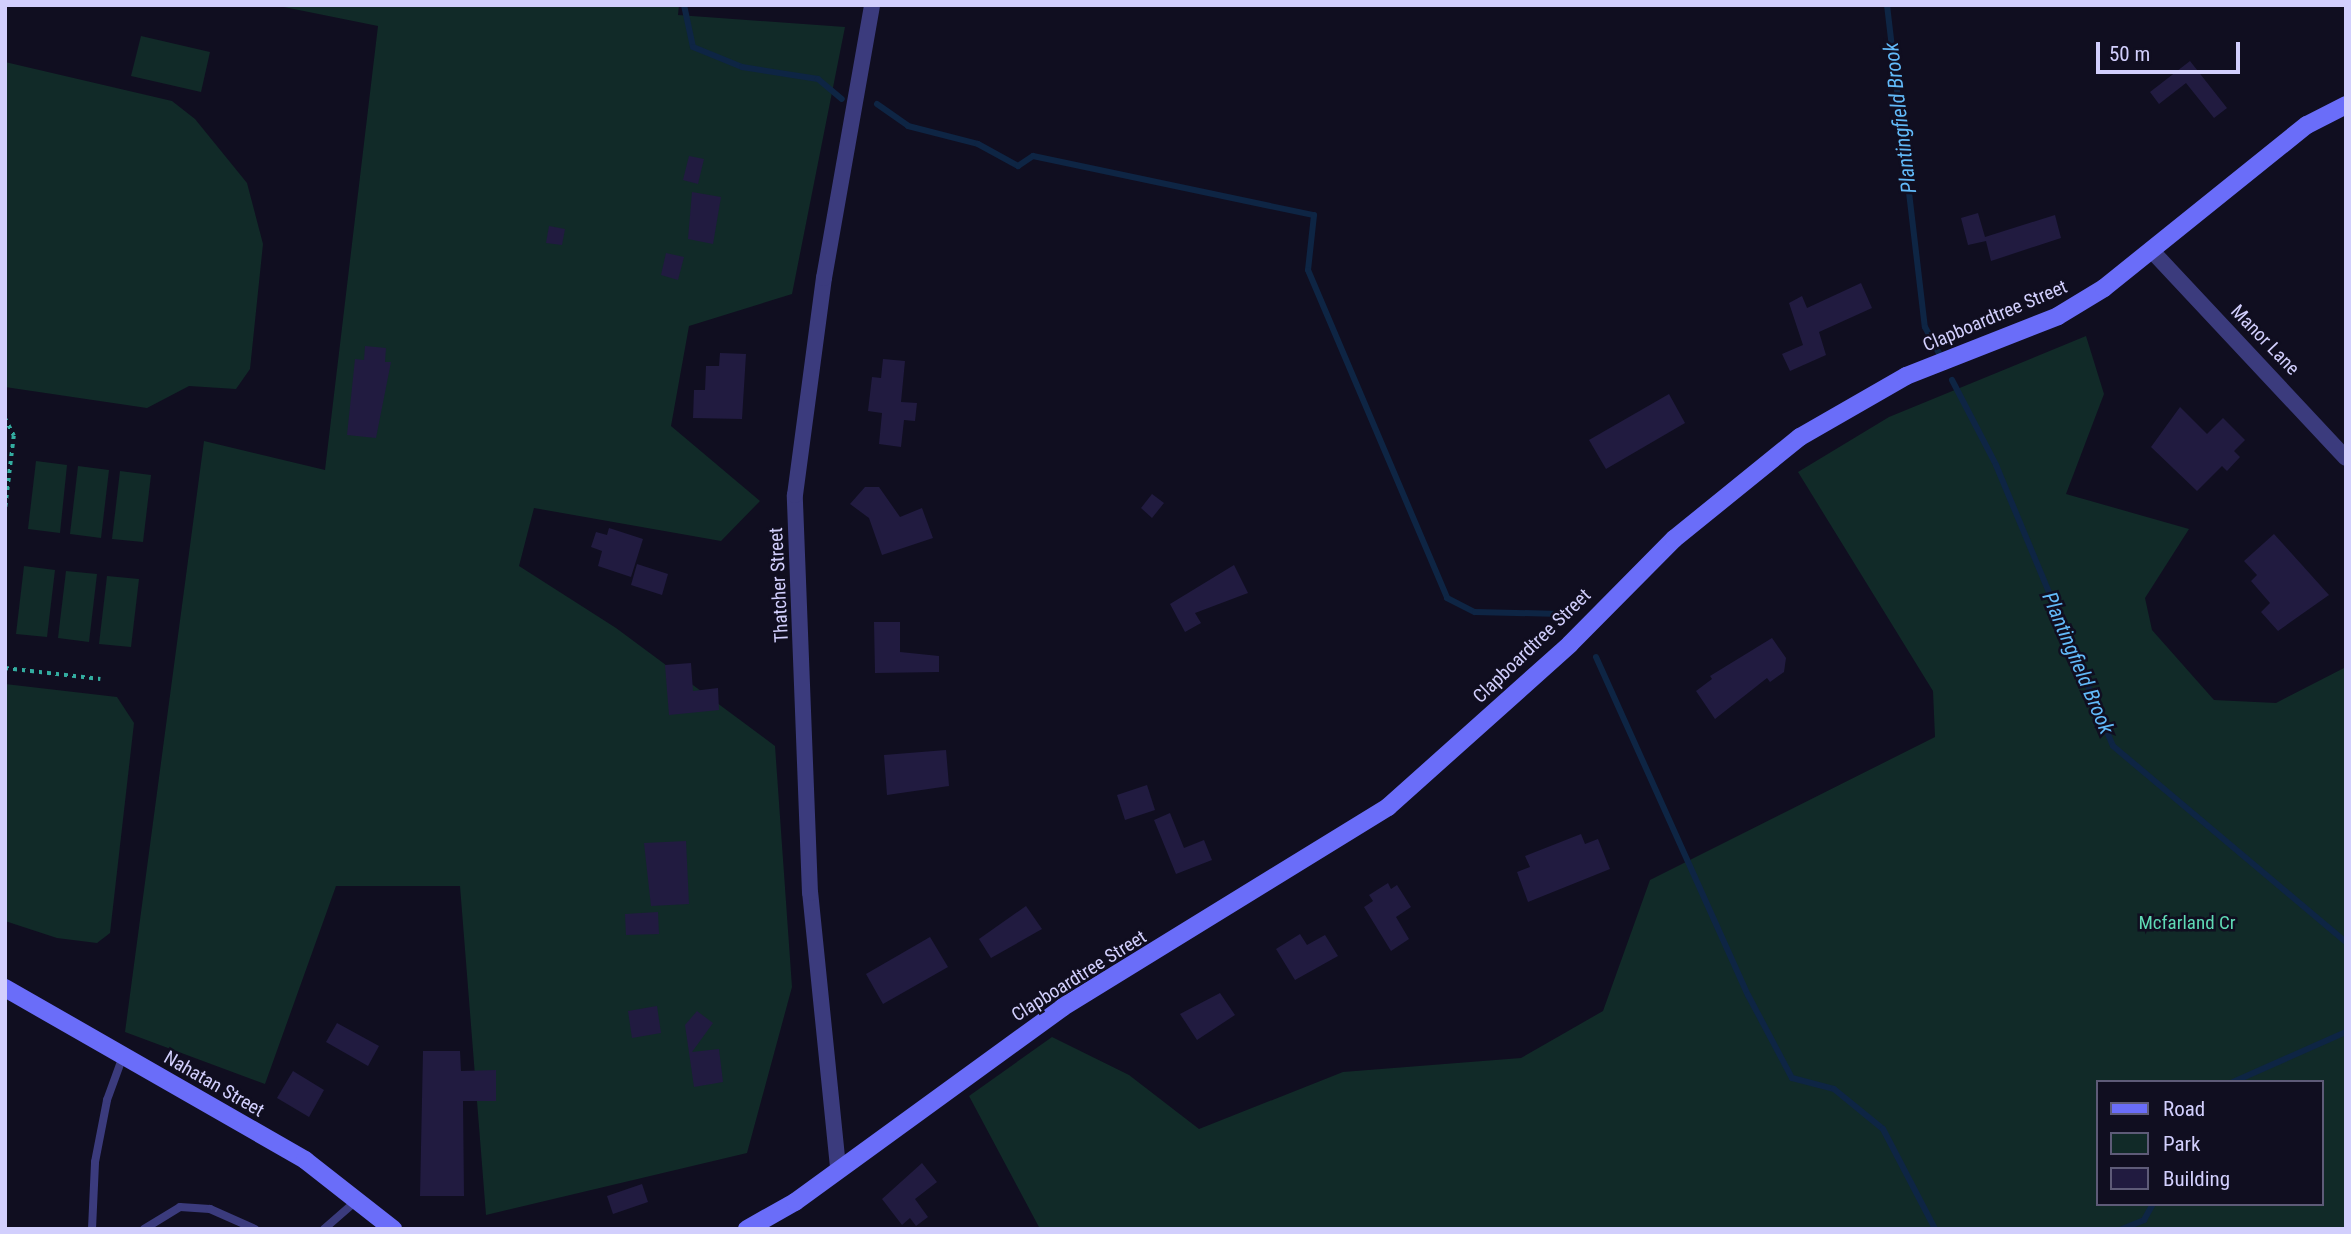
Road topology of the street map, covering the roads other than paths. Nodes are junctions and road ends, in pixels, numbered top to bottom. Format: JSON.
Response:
{"nodes":[{"id":1,"x":872,"y":5,"type":"edge"},
{"id":2,"x":2346,"y":106,"type":"edge"},
{"id":3,"x":2153,"y":252,"type":"junction"},
{"id":4,"x":2346,"y":458,"type":"edge"},
{"id":5,"x":5,"y":988,"type":"edge"},
{"id":6,"x":123,"y":1056,"type":"junction"},
{"id":7,"x":838,"y":1167,"type":"junction"},
{"id":8,"x":359,"y":1198,"type":"junction"},
{"id":9,"x":92,"y":1229,"type":"edge"},
{"id":10,"x":145,"y":1229,"type":"edge"},
{"id":11,"x":255,"y":1229,"type":"edge"},
{"id":12,"x":324,"y":1229,"type":"edge"},
{"id":13,"x":393,"y":1229,"type":"edge"},
{"id":14,"x":747,"y":1229,"type":"edge"}],
"edges":[{"from":1,"to":7,"type":"street","name":"Thatcher Street"},
{"from":2,"to":3,"type":"main road","name":"Clapboardtree Street"},
{"from":3,"to":4,"type":"street","name":"Manor Lane"},
{"from":3,"to":7,"type":"main road","name":"Clapboardtree Street"},
{"from":5,"to":6,"type":"main road","name":"Nahatan Street"},
{"from":6,"to":8,"type":"main road","name":"Nahatan Street"},
{"from":6,"to":9,"type":"lane"},
{"from":7,"to":14,"type":"main road","name":"Clapboardtree Street"},
{"from":8,"to":12,"type":"lane"},
{"from":8,"to":13,"type":"main road","name":"Nahatan Street"},
{"from":10,"to":11,"type":"lane"}]}
